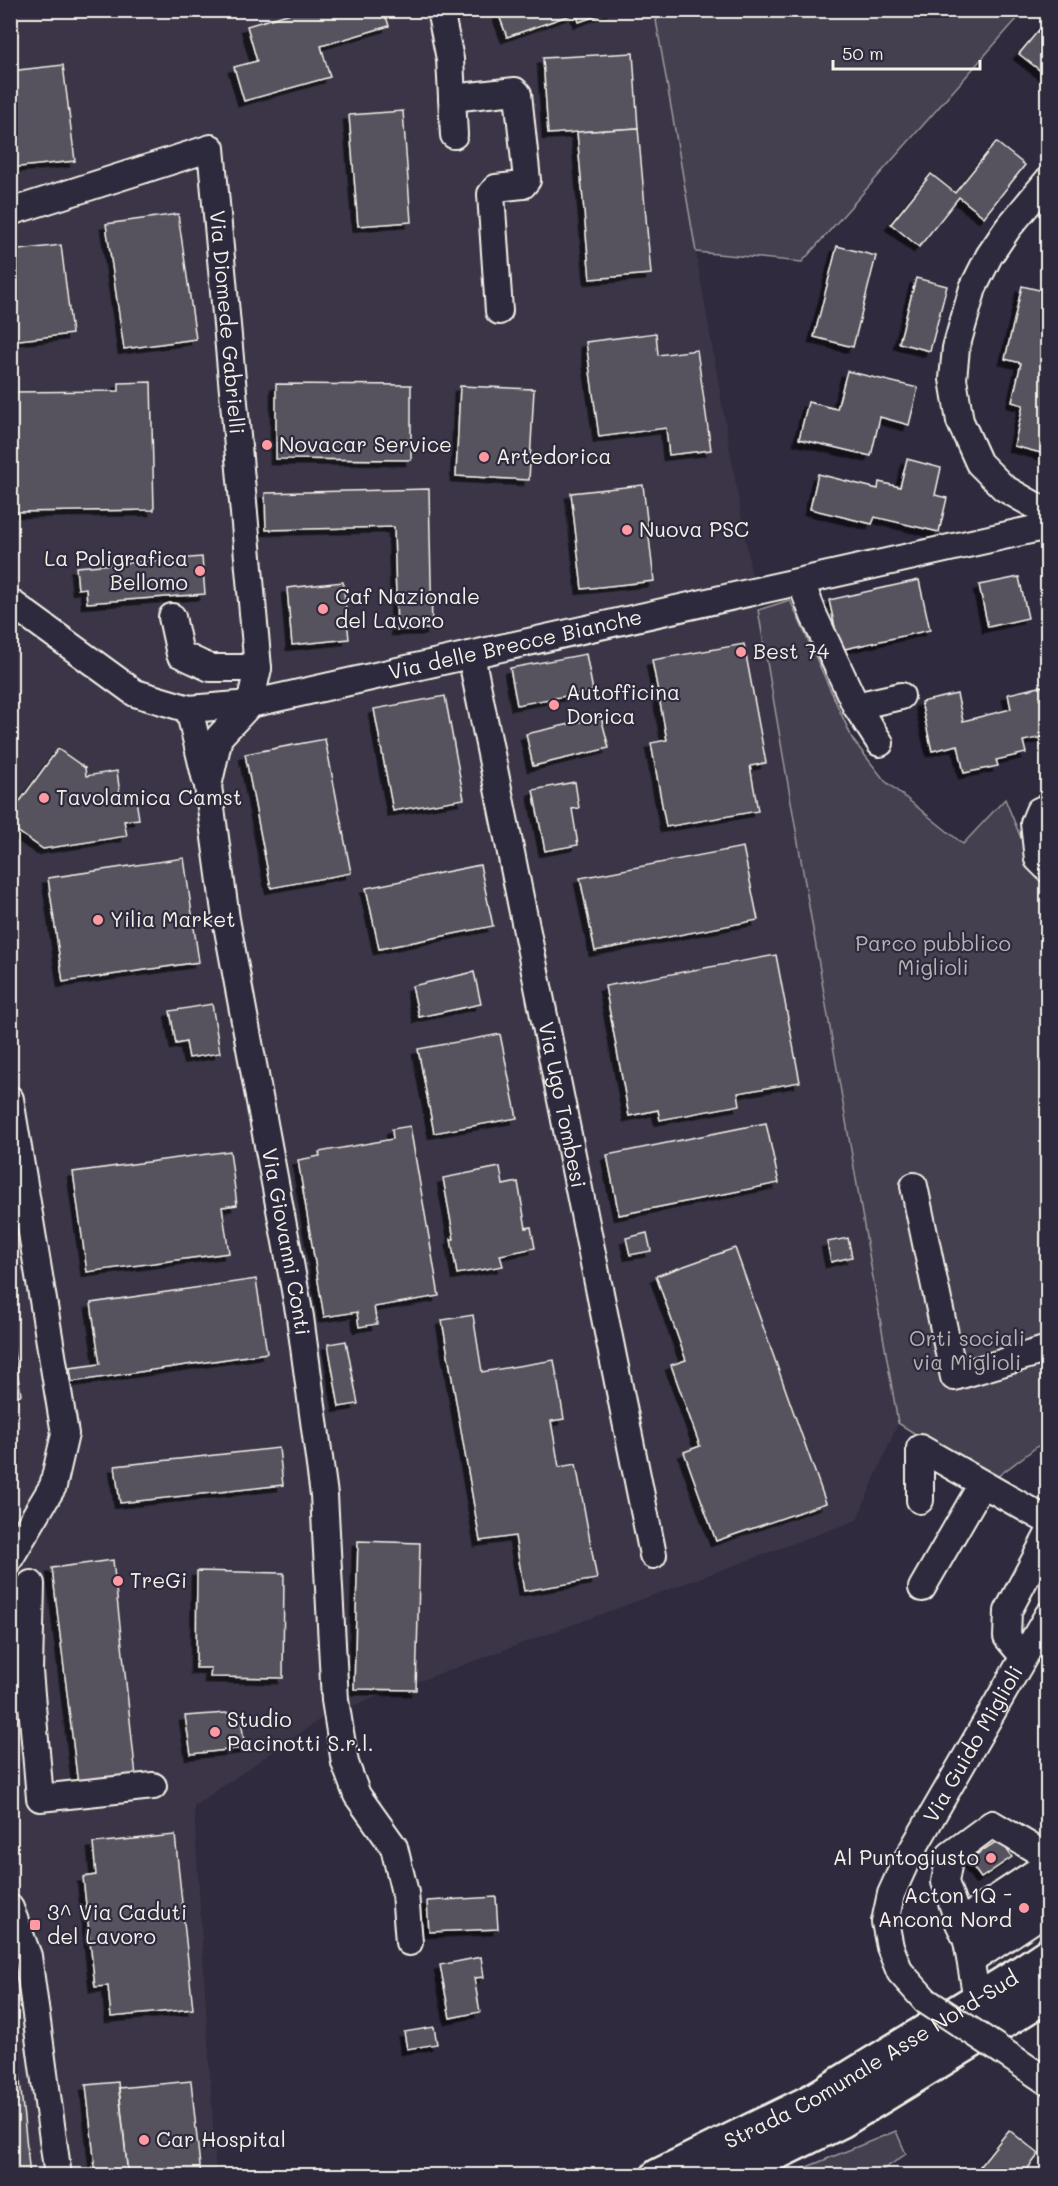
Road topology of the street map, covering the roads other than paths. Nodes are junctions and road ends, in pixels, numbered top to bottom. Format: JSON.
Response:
{"nodes":[{"id":1,"x":440,"y":10,"type":"edge"},
{"id":2,"x":452,"y":98,"type":"junction"},
{"id":3,"x":454,"y":135,"type":"dead end"},
{"id":4,"x":1047,"y":180,"type":"edge"},
{"id":5,"x":10,"y":212,"type":"edge"},
{"id":6,"x":499,"y":311,"type":"dead end"},
{"id":7,"x":1047,"y":513,"type":"edge"},
{"id":8,"x":1047,"y":526,"type":"edge"},
{"id":9,"x":801,"y":582,"type":"junction"},
{"id":10,"x":10,"y":602,"type":"edge"},
{"id":11,"x":172,"y":617,"type":"dead end"},
{"id":12,"x":471,"y":655,"type":"junction"},
{"id":13,"x":258,"y":668,"type":"junction"},
{"id":14,"x":901,"y":696,"type":"dead end"},
{"id":15,"x":250,"y":704,"type":"junction"},
{"id":16,"x":856,"y":706,"type":"junction"},
{"id":17,"x":189,"y":709,"type":"junction"},
{"id":18,"x":880,"y":743,"type":"dead end"},
{"id":19,"x":208,"y":786,"type":"junction"},
{"id":20,"x":1047,"y":807,"type":"edge"},
{"id":21,"x":1047,"y":869,"type":"edge"},
{"id":22,"x":10,"y":1100,"type":"edge"},
{"id":23,"x":914,"y":1186,"type":"dead end"},
{"id":24,"x":1047,"y":1349,"type":"edge"},
{"id":25,"x":982,"y":1484,"type":"junction"},
{"id":26,"x":920,"y":1500,"type":"dead end"},
{"id":27,"x":1047,"y":1521,"type":"edge"},
{"id":28,"x":1047,"y":1534,"type":"edge"},
{"id":29,"x":653,"y":1555,"type":"dead end"},
{"id":30,"x":10,"y":1558,"type":"edge"},
{"id":31,"x":31,"y":1584,"type":"dead end"},
{"id":32,"x":922,"y":1588,"type":"dead end"},
{"id":33,"x":1047,"y":1615,"type":"edge"},
{"id":34,"x":1023,"y":1656,"type":"junction"},
{"id":35,"x":20,"y":1671,"type":"edge"},
{"id":36,"x":153,"y":1786,"type":"dead end"},
{"id":37,"x":1047,"y":1857,"type":"edge"},
{"id":38,"x":1047,"y":1864,"type":"edge"},
{"id":39,"x":1047,"y":1887,"type":"edge"},
{"id":40,"x":10,"y":1908,"type":"edge"},
{"id":41,"x":1047,"y":1910,"type":"edge"},
{"id":42,"x":409,"y":1942,"type":"dead end"},
{"id":43,"x":966,"y":1942,"type":"junction"},
{"id":44,"x":1047,"y":1954,"type":"edge"},
{"id":45,"x":1047,"y":1994,"type":"edge"},
{"id":46,"x":977,"y":1999,"type":"junction"},
{"id":47,"x":1047,"y":2082,"type":"edge"},
{"id":48,"x":57,"y":2175,"type":"edge"},
{"id":49,"x":658,"y":2175,"type":"edge"},
{"id":50,"x":729,"y":2175,"type":"edge"}],
"edges":[{"from":1,"to":2,"type":"street"},
{"from":2,"to":3,"type":"street"},
{"from":2,"to":6,"type":"street"},
{"from":4,"to":7,"type":"street"},
{"from":5,"to":13,"type":"street","name":"Via Diomede Gabrielli"},
{"from":8,"to":9,"type":"street","name":"Via delle Brecce Bianche"},
{"from":9,"to":12,"type":"street","name":"Via delle Brecce Bianche"},
{"from":9,"to":16,"type":"street"},
{"from":10,"to":17,"type":"street","name":"Via delle Brecce Bianche"},
{"from":11,"to":13,"type":"street"},
{"from":12,"to":15,"type":"street","name":"Via delle Brecce Bianche"},
{"from":12,"to":29,"type":"street","name":"Via Ugo Tombesi"},
{"from":13,"to":15,"type":"street","name":"Via Diomede Gabrielli"},
{"from":14,"to":16,"type":"street"},
{"from":15,"to":17,"type":"street","name":"Via delle Brecce Bianche"},
{"from":15,"to":19,"type":"street","name":"Via Giovanni Conti"},
{"from":16,"to":18,"type":"street"},
{"from":17,"to":19,"type":"street","name":"Via Giovanni Conti"},
{"from":19,"to":42,"type":"street","name":"Via Giovanni Conti"},
{"from":20,"to":21,"type":"street"},
{"from":22,"to":30,"type":"street"},
{"from":23,"to":24,"type":"street"},
{"from":25,"to":26,"type":"street"},
{"from":25,"to":27,"type":"street"},
{"from":25,"to":32,"type":"street"},
{"from":28,"to":34,"type":"street"},
{"from":31,"to":35,"type":"street"},
{"from":33,"to":34,"type":"street","name":"Via Guido Miglioli"},
{"from":34,"to":47,"type":"street","name":"Via Guido Miglioli","bridge":true},
{"from":35,"to":36,"type":"street"},
{"from":37,"to":43,"type":"street"},
{"from":38,"to":43,"type":"street"},
{"from":39,"to":43,"type":"street"},
{"from":40,"to":48,"type":"street"},
{"from":41,"to":43,"type":"street"},
{"from":43,"to":46,"type":"street"},
{"from":44,"to":46,"type":"highway","name":"Strada Comunale Asse Nord-Sud"},
{"from":45,"to":50,"type":"highway","name":"Strada Comunale Asse Nord-Sud"},
{"from":46,"to":49,"type":"highway","name":"Strada Comunale Asse Nord-Sud"}]}
